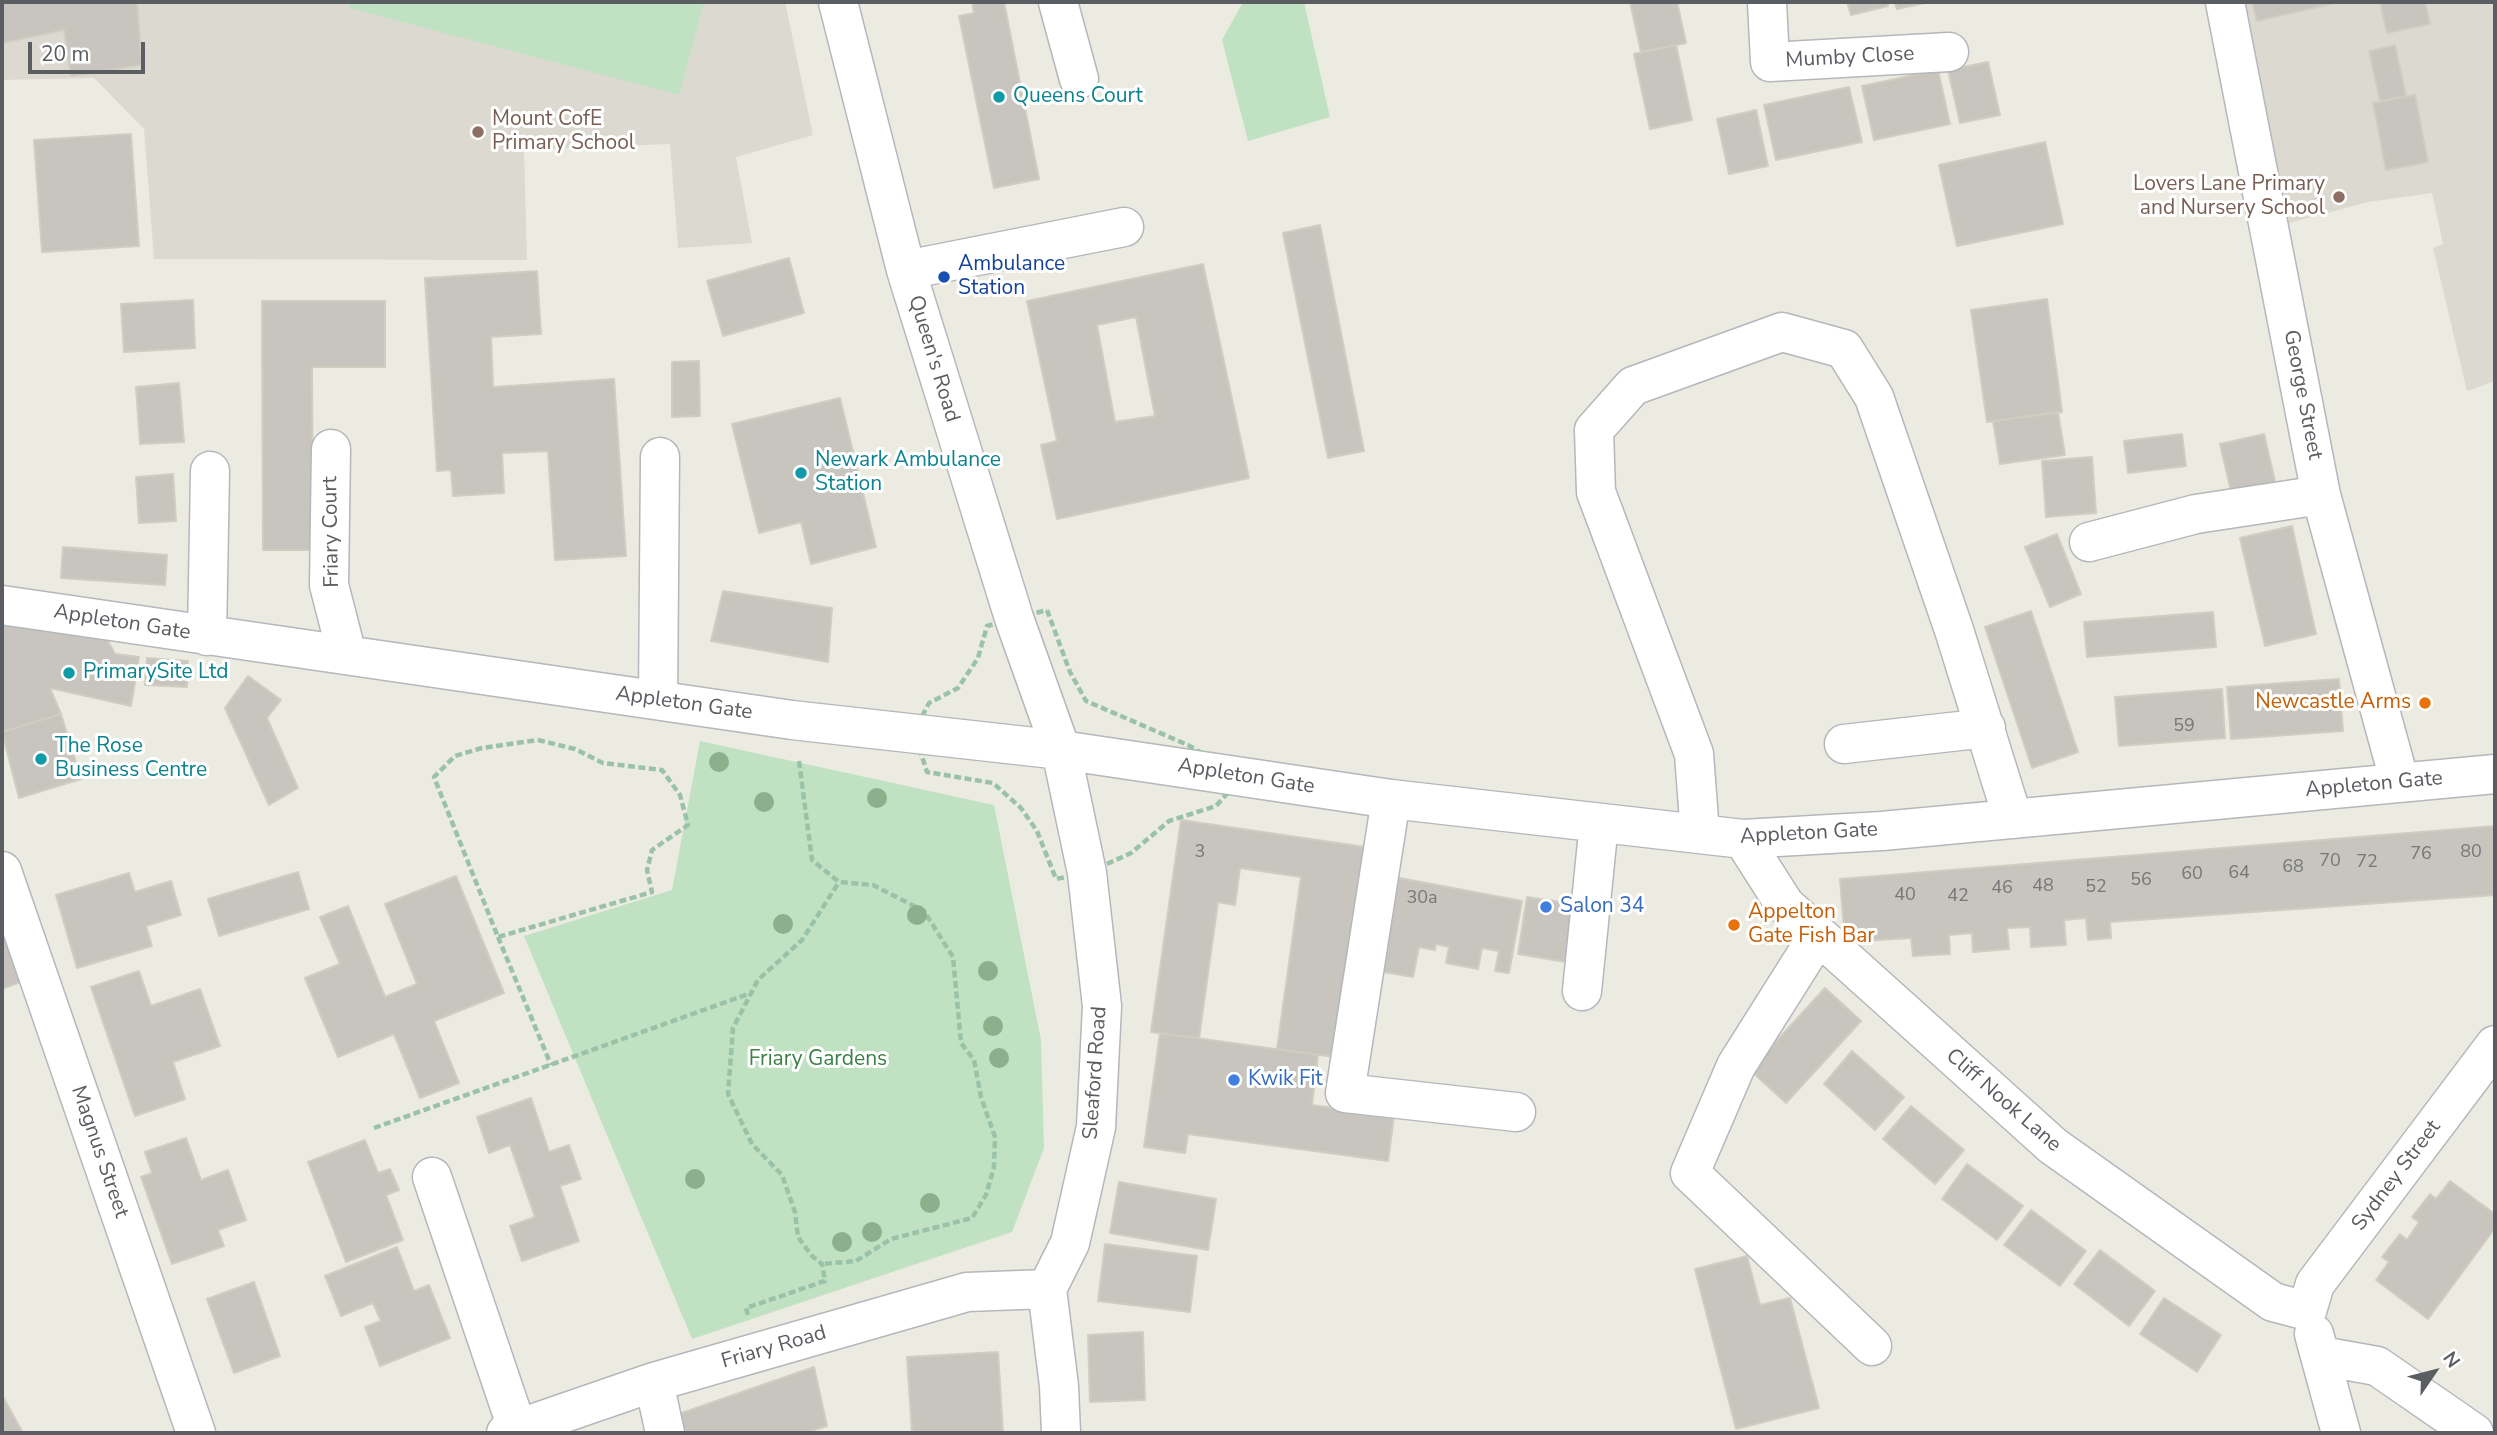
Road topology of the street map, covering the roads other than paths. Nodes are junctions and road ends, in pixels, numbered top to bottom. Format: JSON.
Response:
{"nodes":[{"id":1,"x":838,"y":2,"type":"edge"},
{"id":2,"x":1058,"y":2,"type":"edge"},
{"id":3,"x":1767,"y":2,"type":"edge"},
{"id":4,"x":2225,"y":2,"type":"edge"},
{"id":5,"x":1949,"y":52,"type":"dead end"},
{"id":6,"x":1079,"y":79,"type":"dead end"},
{"id":7,"x":1124,"y":227,"type":"dead end"},
{"id":8,"x":906,"y":270,"type":"junction"},
{"id":9,"x":331,"y":450,"type":"dead end"},
{"id":10,"x":660,"y":457,"type":"dead end"},
{"id":11,"x":210,"y":471,"type":"dead end"},
{"id":12,"x":2321,"y":495,"type":"junction"},
{"id":13,"x":2089,"y":542,"type":"dead end"},
{"id":14,"x":2,"y":605,"type":"edge"},
{"id":15,"x":207,"y":636,"type":"junction"},
{"id":16,"x":346,"y":655,"type":"junction"},
{"id":17,"x":658,"y":700,"type":"junction"},
{"id":18,"x":1986,"y":728,"type":"junction"},
{"id":19,"x":1844,"y":744,"type":"dead end"},
{"id":20,"x":1061,"y":750,"type":"junction"},
{"id":21,"x":2495,"y":774,"type":"edge"},
{"id":22,"x":2400,"y":783,"type":"junction"},
{"id":23,"x":1391,"y":799,"type":"junction"},
{"id":24,"x":2013,"y":819,"type":"junction"},
{"id":25,"x":1599,"y":823,"type":"junction"},
{"id":26,"x":1700,"y":834,"type":"junction"},
{"id":27,"x":1743,"y":839,"type":"junction"},
{"id":28,"x":2,"y":871,"type":"edge"},
{"id":29,"x":1818,"y":936,"type":"junction"},
{"id":30,"x":1582,"y":991,"type":"dead end"},
{"id":31,"x":2495,"y":1045,"type":"edge"},
{"id":32,"x":1516,"y":1112,"type":"dead end"},
{"id":33,"x":432,"y":1178,"type":"dead end"},
{"id":34,"x":1047,"y":1289,"type":"junction"},
{"id":35,"x":2307,"y":1311,"type":"junction"},
{"id":36,"x":1872,"y":1346,"type":"dead end"},
{"id":37,"x":2321,"y":1356,"type":"junction"},
{"id":38,"x":654,"y":1382,"type":"junction"},
{"id":39,"x":511,"y":1431,"type":"edge"},
{"id":40,"x":196,"y":1433,"type":"edge"},
{"id":41,"x":665,"y":1433,"type":"edge"},
{"id":42,"x":1061,"y":1433,"type":"edge"},
{"id":43,"x":2340,"y":1433,"type":"edge"},
{"id":44,"x":2474,"y":1433,"type":"edge"}],
"edges":[{"from":1,"to":8,"type":"street","name":"Queen's Road"},
{"from":2,"to":6,"type":"street"},
{"from":3,"to":5,"type":"street","name":"Mumby Close"},
{"from":4,"to":12,"type":"street","name":"George Street"},
{"from":7,"to":8,"type":"street"},
{"from":8,"to":20,"type":"street","name":"Queen's Road"},
{"from":9,"to":16,"type":"street","name":"Friary Court"},
{"from":10,"to":17,"type":"street"},
{"from":11,"to":15,"type":"street"},
{"from":12,"to":13,"type":"street"},
{"from":12,"to":22,"type":"street","name":"George Street"},
{"from":14,"to":15,"type":"street","name":"Appleton Gate"},
{"from":15,"to":16,"type":"street","name":"Appleton Gate"},
{"from":16,"to":17,"type":"street","name":"Appleton Gate"},
{"from":17,"to":20,"type":"street","name":"Appleton Gate"},
{"from":18,"to":19,"type":"street"},
{"from":18,"to":24,"type":"street"},
{"from":18,"to":26,"type":"street"},
{"from":20,"to":23,"type":"street","name":"Appleton Gate"},
{"from":20,"to":34,"type":"street","name":"Sleaford Road"},
{"from":21,"to":22,"type":"street","name":"Appleton Gate"},
{"from":22,"to":24,"type":"street","name":"Appleton Gate"},
{"from":23,"to":25,"type":"street","name":"Appleton Gate"},
{"from":23,"to":32,"type":"street"},
{"from":24,"to":27,"type":"street","name":"Appleton Gate"},
{"from":25,"to":26,"type":"street","name":"Appleton Gate"},
{"from":25,"to":30,"type":"street"},
{"from":26,"to":27,"type":"street","name":"Appleton Gate"},
{"from":27,"to":29,"type":"street","name":"Cliff Nook Lane"},
{"from":28,"to":40,"type":"street","name":"Magnus Street"},
{"from":29,"to":35,"type":"street","name":"Cliff Nook Lane"},
{"from":29,"to":36,"type":"street"},
{"from":31,"to":35,"type":"street","name":"Sydney Street"},
{"from":33,"to":39,"type":"street"},
{"from":34,"to":38,"type":"street","name":"Friary Road"},
{"from":34,"to":42,"type":"street"},
{"from":35,"to":37,"type":"street"},
{"from":37,"to":43,"type":"street"},
{"from":37,"to":44,"type":"street"},
{"from":38,"to":39,"type":"street","name":"Friary Road"},
{"from":38,"to":41,"type":"street"}]}
